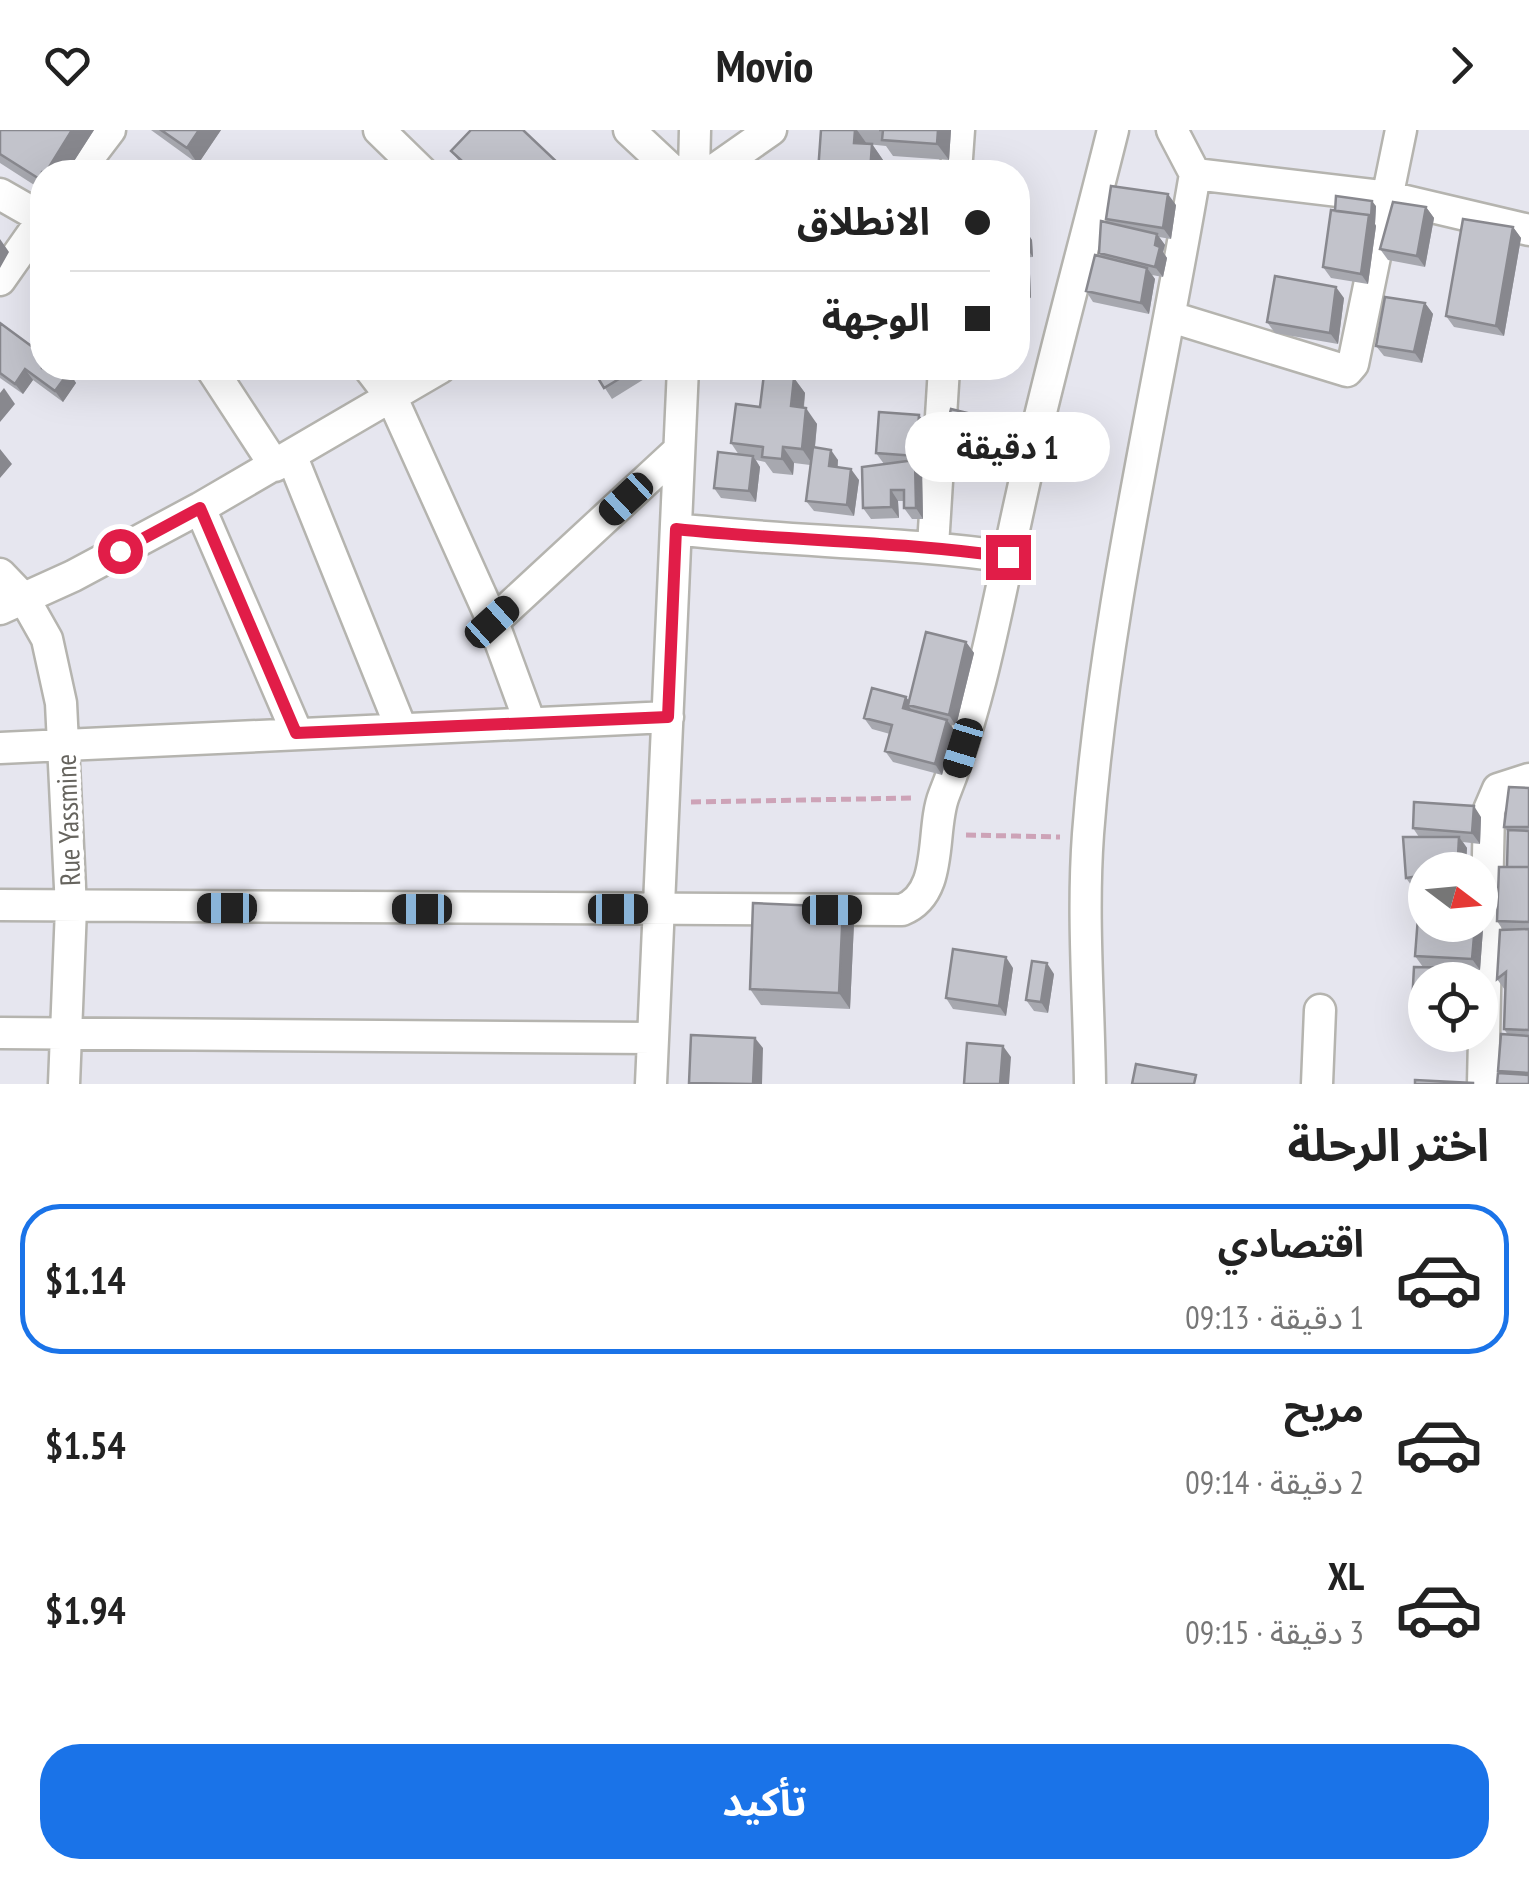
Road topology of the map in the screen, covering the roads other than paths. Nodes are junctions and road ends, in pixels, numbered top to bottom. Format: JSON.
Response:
{"nodes":[{"id":1,"x":110,"y":130,"type":"edge"},
{"id":2,"x":379,"y":130,"type":"edge"},
{"id":3,"x":629,"y":130,"type":"edge"},
{"id":4,"x":695,"y":130,"type":"edge"},
{"id":5,"x":771,"y":130,"type":"edge"},
{"id":6,"x":959,"y":130,"type":"edge"},
{"id":7,"x":1113,"y":130,"type":"edge"},
{"id":8,"x":1172,"y":130,"type":"edge"},
{"id":9,"x":1402,"y":130,"type":"edge"},
{"id":10,"x":87,"y":160,"type":"edge"},
{"id":11,"x":410,"y":160,"type":"edge"},
{"id":12,"x":661,"y":160,"type":"edge"},
{"id":13,"x":694,"y":160,"type":"edge"},
{"id":14,"x":729,"y":160,"type":"edge"},
{"id":15,"x":957,"y":160,"type":"edge"},
{"id":16,"x":1195,"y":174,"type":"junction"},
{"id":17,"x":0,"y":194,"type":"edge"},
{"id":18,"x":1389,"y":198,"type":"junction"},
{"id":19,"x":30,"y":212,"type":"edge"},
{"id":20,"x":1529,"y":230,"type":"edge"},
{"id":21,"x":30,"y":236,"type":"edge"},
{"id":22,"x":0,"y":280,"type":"edge"},
{"id":23,"x":1170,"y":317,"type":"junction"},
{"id":24,"x":220,"y":380,"type":"edge"},
{"id":25,"x":378,"y":380,"type":"edge"},
{"id":26,"x":421,"y":380,"type":"edge"},
{"id":27,"x":683,"y":380,"type":"edge"},
{"id":28,"x":943,"y":380,"type":"edge"},
{"id":29,"x":392,"y":398,"type":"junction"},
{"id":30,"x":679,"y":450,"type":"junction"},
{"id":31,"x":283,"y":462,"type":"junction"},
{"id":32,"x":200,"y":508,"type":"junction"},
{"id":33,"x":676,"y":529,"type":"junction"},
{"id":34,"x":933,"y":546,"type":"junction"},
{"id":35,"x":1008,"y":557,"type":"junction"},
{"id":36,"x":0,"y":574,"type":"edge"},
{"id":37,"x":12,"y":604,"type":"edge"},
{"id":38,"x":492,"y":622,"type":"junction"},
{"id":39,"x":668,"y":717,"type":"junction"},
{"id":40,"x":530,"y":723,"type":"junction"},
{"id":41,"x":401,"y":728,"type":"junction"},
{"id":42,"x":296,"y":733,"type":"junction"},
{"id":43,"x":66,"y":744,"type":"junction"},
{"id":44,"x":0,"y":748,"type":"edge"},
{"id":45,"x":1529,"y":779,"type":"edge"},
{"id":46,"x":0,"y":904,"type":"edge"},
{"id":47,"x":71,"y":908,"type":"junction"},
{"id":48,"x":657,"y":910,"type":"junction"},
{"id":49,"x":1320,"y":1010,"type":"dead end"},
{"id":50,"x":0,"y":1033,"type":"edge"},
{"id":51,"x":64,"y":1035,"type":"junction"},
{"id":52,"x":652,"y":1038,"type":"junction"},
{"id":53,"x":64,"y":1084,"type":"edge"},
{"id":54,"x":651,"y":1084,"type":"edge"},
{"id":55,"x":1090,"y":1084,"type":"edge"},
{"id":56,"x":1317,"y":1084,"type":"edge"},
{"id":57,"x":1483,"y":1084,"type":"edge"}],
"edges":[{"from":1,"to":10,"type":"street"},
{"from":2,"to":11,"type":"street"},
{"from":3,"to":12,"type":"street"},
{"from":4,"to":13,"type":"street"},
{"from":5,"to":14,"type":"street"},
{"from":6,"to":15,"type":"street"},
{"from":7,"to":35,"type":"street"},
{"from":8,"to":16,"type":"street"},
{"from":9,"to":18,"type":"street"},
{"from":16,"to":18,"type":"street"},
{"from":16,"to":23,"type":"street"},
{"from":17,"to":19,"type":"street"},
{"from":18,"to":20,"type":"street"},
{"from":18,"to":23,"type":"street"},
{"from":21,"to":22,"type":"street"},
{"from":23,"to":55,"type":"street"},
{"from":24,"to":31,"type":"street"},
{"from":25,"to":29,"type":"street"},
{"from":26,"to":29,"type":"street"},
{"from":27,"to":30,"type":"street"},
{"from":28,"to":34,"type":"street"},
{"from":29,"to":31,"type":"street"},
{"from":29,"to":38,"type":"street"},
{"from":30,"to":33,"type":"street"},
{"from":30,"to":38,"type":"street"},
{"from":31,"to":32,"type":"street"},
{"from":31,"to":41,"type":"street"},
{"from":32,"to":37,"type":"street"},
{"from":32,"to":42,"type":"street"},
{"from":33,"to":34,"type":"street"},
{"from":33,"to":39,"type":"street"},
{"from":34,"to":35,"type":"street"},
{"from":35,"to":48,"type":"street"},
{"from":36,"to":37,"type":"street","name":"Rue Yassmine"},
{"from":37,"to":43,"type":"street","name":"Rue Yassmine"},
{"from":38,"to":40,"type":"street"},
{"from":39,"to":40,"type":"street"},
{"from":39,"to":48,"type":"street"},
{"from":40,"to":41,"type":"street"},
{"from":41,"to":42,"type":"street"},
{"from":42,"to":43,"type":"street"},
{"from":43,"to":44,"type":"street"},
{"from":43,"to":47,"type":"street","name":"Rue Yassmine"},
{"from":45,"to":57,"type":"street"},
{"from":46,"to":47,"type":"street"},
{"from":47,"to":48,"type":"street"},
{"from":47,"to":51,"type":"street","name":"Rue Yassmine"},
{"from":48,"to":52,"type":"street"},
{"from":49,"to":56,"type":"street"},
{"from":50,"to":51,"type":"street"},
{"from":51,"to":52,"type":"street"},
{"from":51,"to":53,"type":"street","name":"Rue Yassmine"},
{"from":52,"to":54,"type":"street"}]}
